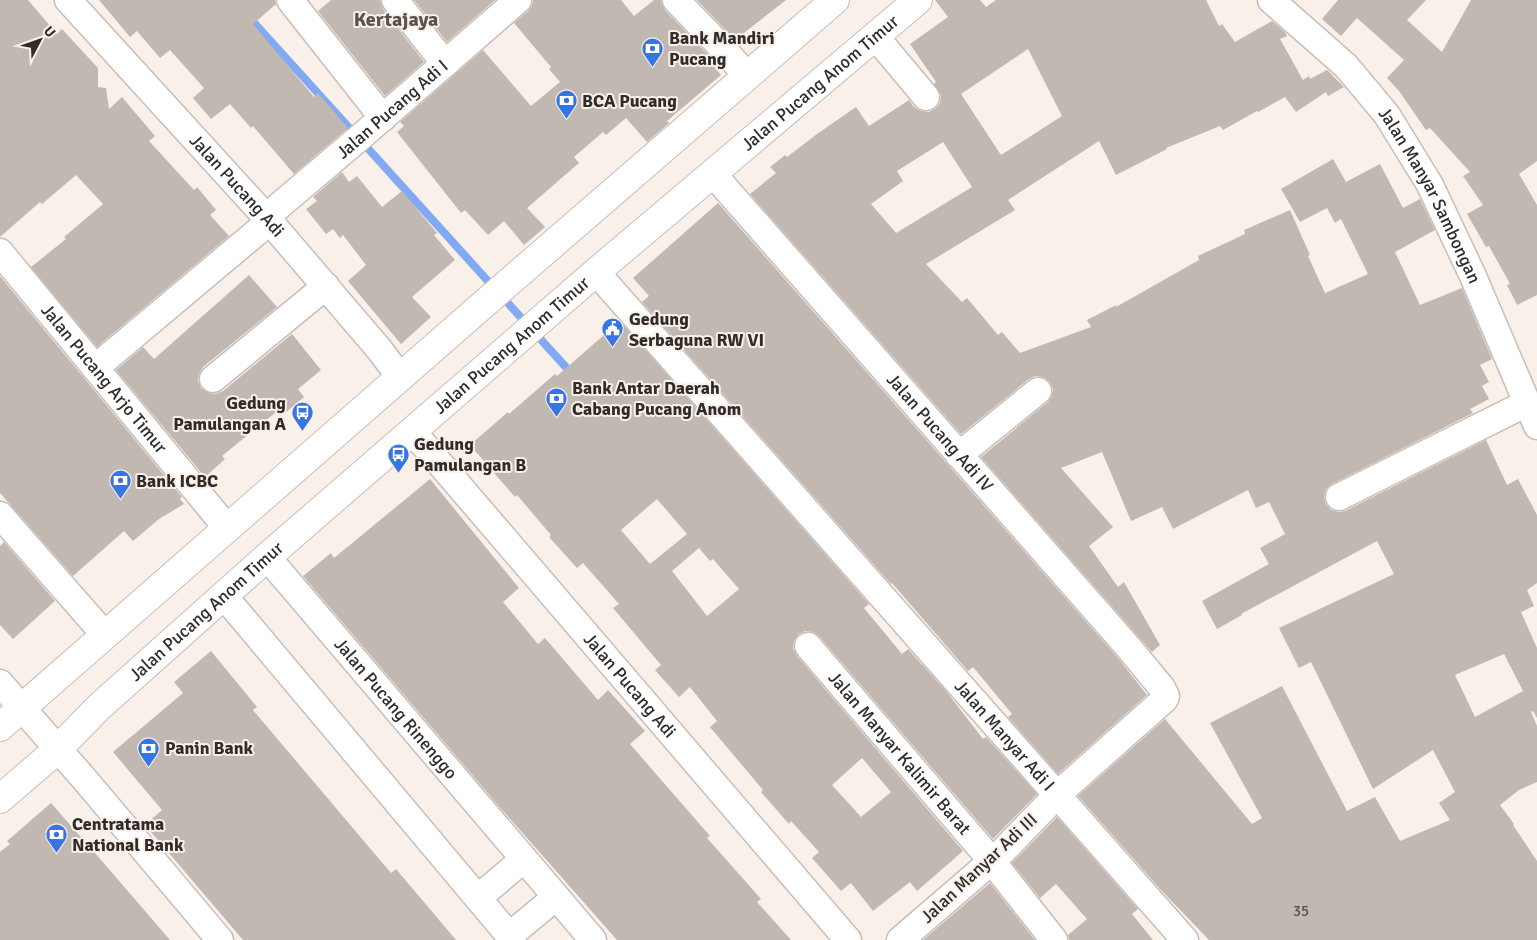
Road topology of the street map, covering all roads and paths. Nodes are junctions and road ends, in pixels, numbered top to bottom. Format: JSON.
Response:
{"nodes":[{"id":1,"x":68,"y":0,"type":"edge"},
{"id":2,"x":290,"y":0,"type":"edge"},
{"id":3,"x":395,"y":0,"type":"edge"},
{"id":4,"x":518,"y":0,"type":"edge"},
{"id":5,"x":676,"y":0,"type":"edge"},
{"id":6,"x":835,"y":0,"type":"edge"},
{"id":7,"x":918,"y":0,"type":"edge"},
{"id":8,"x":1270,"y":0,"type":"edge"},
{"id":9,"x":875,"y":36,"type":"junction"},
{"id":10,"x":445,"y":64,"type":"junction"},
{"id":11,"x":747,"y":76,"type":"junction"},
{"id":12,"x":926,"y":98,"type":"dead end"},
{"id":13,"x":367,"y":131,"type":"junction"},
{"id":14,"x":713,"y":174,"type":"junction"},
{"id":15,"x":268,"y":219,"type":"junction"},
{"id":16,"x":0,"y":252,"type":"edge"},
{"id":17,"x":596,"y":272,"type":"junction"},
{"id":18,"x":326,"y":286,"type":"junction"},
{"id":19,"x":95,"y":368,"type":"junction"},
{"id":20,"x":400,"y":377,"type":"junction"},
{"id":21,"x":213,"y":379,"type":"dead end"},
{"id":22,"x":1038,"y":391,"type":"dead end"},
{"id":23,"x":1527,"y":403,"type":"junction"},
{"id":24,"x":1537,"y":426,"type":"edge"},
{"id":25,"x":412,"y":431,"type":"junction"},
{"id":26,"x":959,"y":455,"type":"junction"},
{"id":27,"x":1339,"y":497,"type":"dead end"},
{"id":28,"x":0,"y":515,"type":"edge"},
{"id":29,"x":227,"y":528,"type":"junction"},
{"id":30,"x":267,"y":557,"type":"junction"},
{"id":31,"x":224,"y":596,"type":"junction"},
{"id":32,"x":104,"y":635,"type":"junction"},
{"id":33,"x":808,"y":646,"type":"dead end"},
{"id":34,"x":0,"y":683,"type":"edge"},
{"id":35,"x":1166,"y":693,"type":"joint"},
{"id":36,"x":22,"y":708,"type":"junction"},
{"id":37,"x":0,"y":727,"type":"edge"},
{"id":38,"x":58,"y":749,"type":"junction"},
{"id":39,"x":1058,"y":794,"type":"junction"},
{"id":40,"x":0,"y":799,"type":"edge"},
{"id":41,"x":995,"y":857,"type":"junction"},
{"id":42,"x":524,"y":859,"type":"junction"},
{"id":43,"x":556,"y":897,"type":"junction"},
{"id":44,"x":478,"y":898,"type":"junction"},
{"id":45,"x":511,"y":938,"type":"edge"},
{"id":46,"x":220,"y":940,"type":"edge"},
{"id":47,"x":593,"y":940,"type":"edge"},
{"id":48,"x":848,"y":940,"type":"edge"},
{"id":49,"x":900,"y":940,"type":"edge"},
{"id":50,"x":1054,"y":940,"type":"edge"},
{"id":51,"x":1185,"y":940,"type":"edge"}],
"edges":[{"from":1,"to":15,"type":"street","name":"Jalan Pucang Adi"},
{"from":2,"to":13,"type":"street"},
{"from":3,"to":10,"type":"street"},
{"from":4,"to":10,"type":"street","name":"Jalan Pucang Adi I"},
{"from":5,"to":11,"type":"street"},
{"from":6,"to":11,"type":"main road"},
{"from":7,"to":9,"type":"main road","name":"Jalan Pucang Anom Timur"},
{"from":8,"to":23,"type":"street","name":"Jalan Manyar Sambongan"},
{"from":9,"to":12,"type":"street"},
{"from":9,"to":14,"type":"main road","name":"Jalan Pucang Anom Timur"},
{"from":10,"to":13,"type":"street","name":"Jalan Pucang Adi I"},
{"from":11,"to":20,"type":"main road"},
{"from":13,"to":15,"type":"street","name":"Jalan Pucang Adi I"},
{"from":14,"to":17,"type":"main road","name":"Jalan Pucang Anom Timur"},
{"from":14,"to":26,"type":"street","name":"Jalan Pucang Adi IV"},
{"from":15,"to":18,"type":"street","name":"Jalan Pucang Adi"},
{"from":15,"to":19,"type":"street","name":"Jalan Pucang Adi I"},
{"from":16,"to":19,"type":"street","name":"Jalan Pucang Arjo Timur"},
{"from":17,"to":25,"type":"main road","name":"Jalan Pucang Anom Timur"},
{"from":17,"to":39,"type":"street","name":"Jalan Manyar Adi I"},
{"from":18,"to":20,"type":"street","name":"Jalan Pucang Adi"},
{"from":18,"to":21,"type":"street"},
{"from":19,"to":29,"type":"street","name":"Jalan Pucang Arjo Timur"},
{"from":20,"to":29,"type":"main road"},
{"from":22,"to":26,"type":"street"},
{"from":23,"to":24,"type":"street","name":"Jalan Manyar Sambongan"},
{"from":23,"to":27,"type":"street"},
{"from":25,"to":30,"type":"main road","name":"Jalan Pucang Anom Timur"},
{"from":25,"to":48,"type":"street","name":"Jalan Pucang Adi"},
{"from":26,"to":35,"type":"street","name":"Jalan Pucang Adi IV"},
{"from":28,"to":32,"type":"street"},
{"from":29,"to":32,"type":"main road"},
{"from":30,"to":31,"type":"main road","name":"Jalan Pucang Anom Timur"},
{"from":30,"to":42,"type":"street","name":"Jalan Pucang Rinenggo"},
{"from":31,"to":38,"type":"main road","name":"Jalan Pucang Anom Timur"},
{"from":31,"to":44,"type":"street"},
{"from":32,"to":36,"type":"main road"},
{"from":33,"to":41,"type":"street","name":"Jalan Manyar Kalimir Barat"},
{"from":34,"to":36,"type":"street"},
{"from":35,"to":39,"type":"street","name":"Jalan Manyar Adi III"},
{"from":36,"to":37,"type":"main road"},
{"from":36,"to":38,"type":"street"},
{"from":38,"to":40,"type":"main road","name":"Jalan Pucang Anom Timur"},
{"from":38,"to":46,"type":"street"},
{"from":39,"to":41,"type":"street","name":"Jalan Manyar Adi III"},
{"from":39,"to":51,"type":"street","name":"Jalan Manyar Adi I"},
{"from":41,"to":49,"type":"street","name":"Jalan Manyar Adi III"},
{"from":41,"to":50,"type":"street","name":"Jalan Manyar Kalimir Barat"},
{"from":42,"to":43,"type":"street","name":"Jalan Pucang Rinenggo"},
{"from":42,"to":44,"type":"street"},
{"from":43,"to":45,"type":"street"},
{"from":43,"to":47,"type":"street","name":"Jalan Pucang Rinenggo"},
{"from":44,"to":45,"type":"street"}]}
